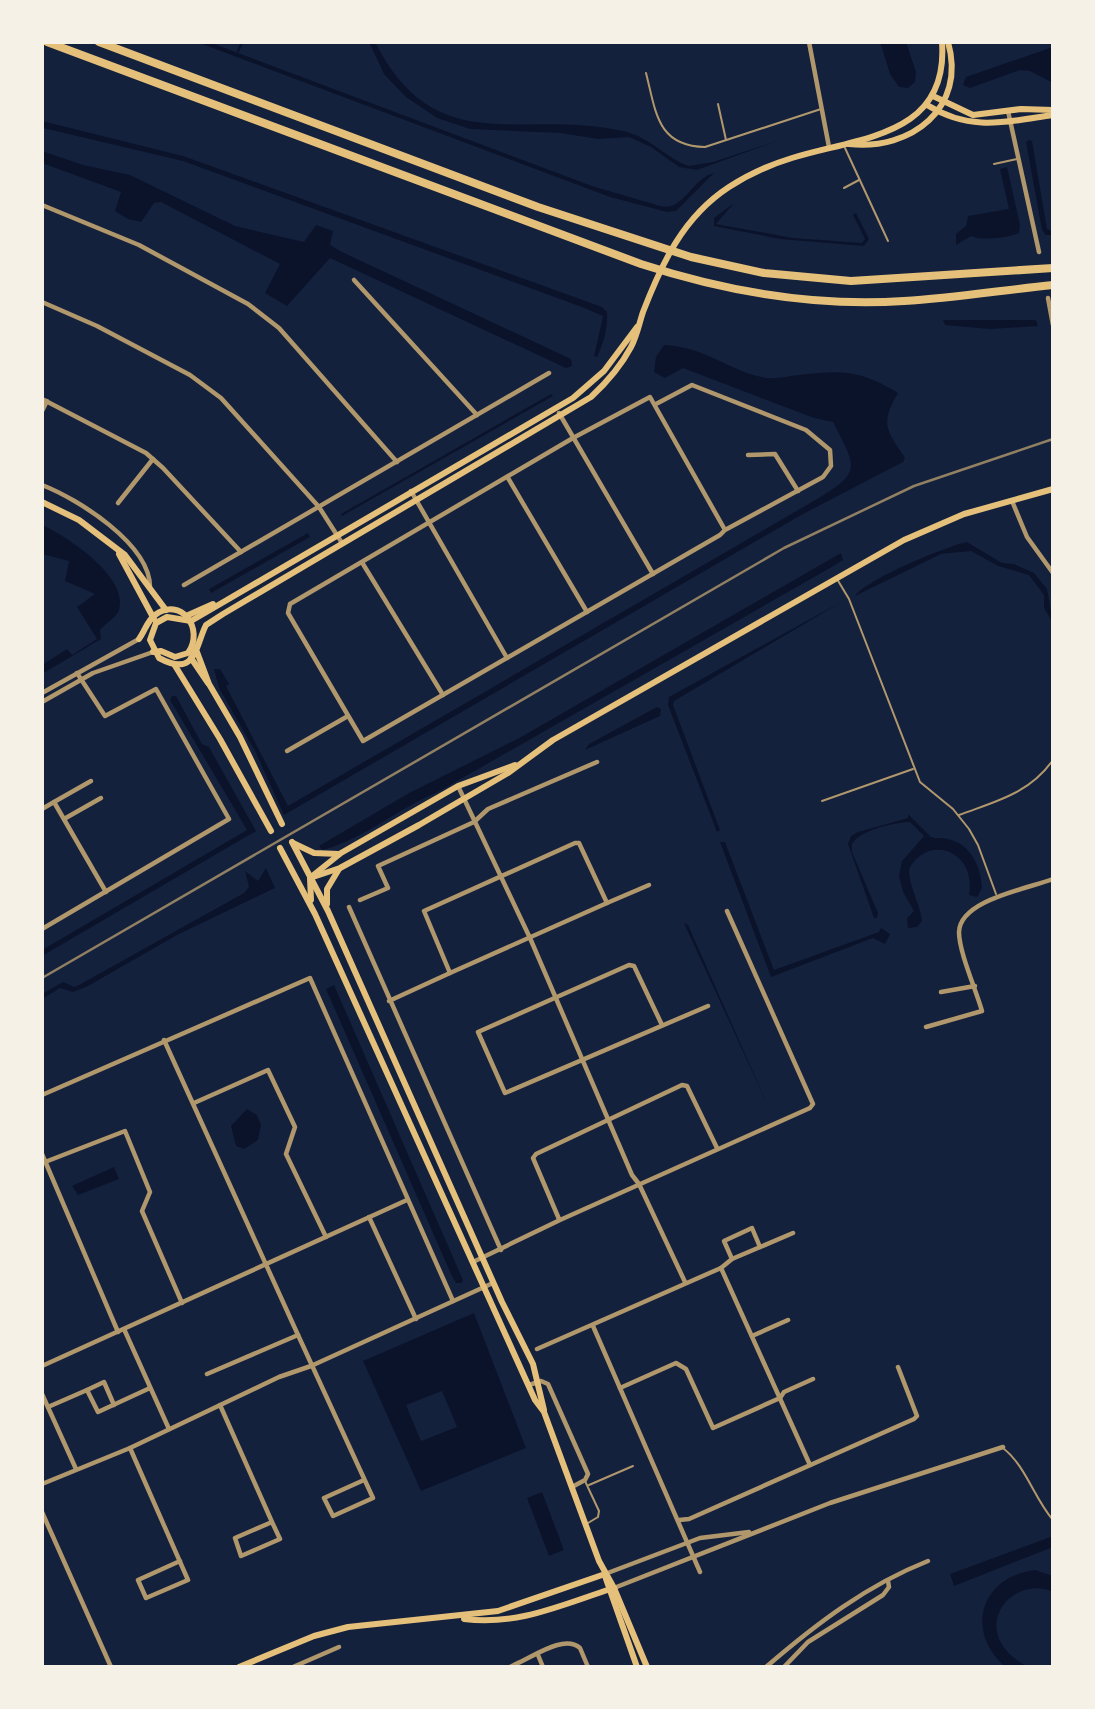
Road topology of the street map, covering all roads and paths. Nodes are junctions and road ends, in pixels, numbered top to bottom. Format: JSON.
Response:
{"nodes":[{"id":1,"x":47,"y":42,"type":"edge"},
{"id":2,"x":99,"y":42,"type":"edge"},
{"id":3,"x":809,"y":42,"type":"edge"},
{"id":4,"x":942,"y":42,"type":"edge"},
{"id":5,"x":948,"y":42,"type":"edge"},
{"id":6,"x":646,"y":73,"type":"dead end"},
{"id":7,"x":933,"y":96,"type":"junction"},
{"id":8,"x":943,"y":102,"type":"junction"},
{"id":9,"x":718,"y":104,"type":"dead end"},
{"id":10,"x":927,"y":105,"type":"junction"},
{"id":11,"x":822,"y":109,"type":"junction"},
{"id":12,"x":937,"y":111,"type":"junction"},
{"id":13,"x":1008,"y":111,"type":"junction"},
{"id":14,"x":1053,"y":112,"type":"edge"},
{"id":15,"x":1010,"y":121,"type":"junction"},
{"id":16,"x":726,"y":141,"type":"junction"},
{"id":17,"x":844,"y":144,"type":"junction"},
{"id":18,"x":829,"y":147,"type":"junction"},
{"id":19,"x":1018,"y":159,"type":"junction"},
{"id":20,"x":994,"y":164,"type":"dead end"},
{"id":21,"x":859,"y":180,"type":"junction"},
{"id":22,"x":844,"y":188,"type":"dead end"},
{"id":23,"x":42,"y":205,"type":"edge"},
{"id":24,"x":888,"y":241,"type":"dead end"},
{"id":25,"x":1039,"y":252,"type":"dead end"},
{"id":26,"x":1053,"y":268,"type":"edge"},
{"id":27,"x":354,"y":280,"type":"dead end"},
{"id":28,"x":1053,"y":285,"type":"edge"},
{"id":29,"x":1048,"y":298,"type":"dead end"},
{"id":30,"x":42,"y":302,"type":"edge"},
{"id":31,"x":1053,"y":325,"type":"edge"},
{"id":32,"x":638,"y":326,"type":"junction"},
{"id":33,"x":550,"y":373,"type":"dead end"},
{"id":34,"x":44,"y":400,"type":"edge"},
{"id":35,"x":656,"y":404,"type":"junction"},
{"id":36,"x":555,"y":407,"type":"junction"},
{"id":37,"x":42,"y":411,"type":"edge"},
{"id":38,"x":477,"y":415,"type":"junction"},
{"id":39,"x":561,"y":416,"type":"junction"},
{"id":40,"x":573,"y":438,"type":"junction"},
{"id":41,"x":748,"y":454,"type":"dead end"},
{"id":42,"x":153,"y":459,"type":"junction"},
{"id":43,"x":397,"y":462,"type":"junction"},
{"id":44,"x":508,"y":478,"type":"junction"},
{"id":45,"x":42,"y":485,"type":"edge"},
{"id":46,"x":1053,"y":489,"type":"edge"},
{"id":47,"x":411,"y":491,"type":"junction"},
{"id":48,"x":798,"y":491,"type":"junction"},
{"id":49,"x":416,"y":500,"type":"junction"},
{"id":50,"x":1012,"y":500,"type":"junction"},
{"id":51,"x":42,"y":502,"type":"edge"},
{"id":52,"x":118,"y":503,"type":"dead end"},
{"id":53,"x":319,"y":507,"type":"junction"},
{"id":54,"x":428,"y":523,"type":"junction"},
{"id":55,"x":725,"y":530,"type":"junction"},
{"id":56,"x":337,"y":534,"type":"junction"},
{"id":57,"x":342,"y":543,"type":"junction"},
{"id":58,"x":241,"y":552,"type":"junction"},
{"id":59,"x":119,"y":554,"type":"junction"},
{"id":60,"x":363,"y":564,"type":"junction"},
{"id":61,"x":1053,"y":573,"type":"edge"},
{"id":62,"x":653,"y":574,"type":"junction"},
{"id":63,"x":837,"y":578,"type":"junction"},
{"id":64,"x":184,"y":585,"type":"dead end"},
{"id":65,"x":150,"y":587,"type":"junction"},
{"id":66,"x":166,"y":610,"type":"junction"},
{"id":67,"x":587,"y":612,"type":"junction"},
{"id":68,"x":189,"y":618,"type":"junction"},
{"id":69,"x":154,"y":620,"type":"junction"},
{"id":70,"x":139,"y":639,"type":"joint"},
{"id":71,"x":153,"y":652,"type":"junction"},
{"id":72,"x":197,"y":652,"type":"junction"},
{"id":73,"x":190,"y":656,"type":"junction"},
{"id":74,"x":507,"y":658,"type":"junction"},
{"id":75,"x":174,"y":664,"type":"junction"},
{"id":76,"x":77,"y":673,"type":"junction"},
{"id":77,"x":81,"y":679,"type":"junction"},
{"id":78,"x":209,"y":684,"type":"junction"},
{"id":79,"x":42,"y":693,"type":"edge"},
{"id":80,"x":443,"y":695,"type":"junction"},
{"id":81,"x":42,"y":702,"type":"edge"},
{"id":82,"x":348,"y":716,"type":"junction"},
{"id":83,"x":287,"y":751,"type":"dead end"},
{"id":84,"x":1053,"y":760,"type":"edge"},
{"id":85,"x":597,"y":762,"type":"dead end"},
{"id":86,"x":520,"y":763,"type":"junction"},
{"id":87,"x":914,"y":768,"type":"junction"},
{"id":88,"x":91,"y":780,"type":"dead end"},
{"id":89,"x":458,"y":786,"type":"junction"},
{"id":90,"x":101,"y":798,"type":"dead end"},
{"id":91,"x":464,"y":799,"type":"junction"},
{"id":92,"x":822,"y":801,"type":"dead end"},
{"id":93,"x":54,"y":802,"type":"junction"},
{"id":94,"x":42,"y":809,"type":"edge"},
{"id":95,"x":958,"y":816,"type":"junction"},
{"id":96,"x":64,"y":819,"type":"junction"},
{"id":97,"x":474,"y":822,"type":"junction"},
{"id":98,"x":282,"y":824,"type":"dead end"},
{"id":99,"x":271,"y":831,"type":"dead end"},
{"id":100,"x":280,"y":848,"type":"dead end"},
{"id":101,"x":341,"y":853,"type":"junction"},
{"id":102,"x":291,"y":867,"type":"junction"},
{"id":103,"x":340,"y":868,"type":"junction"},
{"id":104,"x":310,"y":878,"type":"junction"},
{"id":105,"x":500,"y":878,"type":"junction"},
{"id":106,"x":1053,"y":879,"type":"edge"},
{"id":107,"x":649,"y":886,"type":"dead end"},
{"id":108,"x":106,"y":892,"type":"junction"},
{"id":109,"x":997,"y":899,"type":"junction"},
{"id":110,"x":360,"y":900,"type":"dead end"},
{"id":111,"x":607,"y":902,"type":"junction"},
{"id":112,"x":349,"y":907,"type":"dead end"},
{"id":113,"x":328,"y":911,"type":"junction"},
{"id":114,"x":727,"y":911,"type":"dead end"},
{"id":115,"x":315,"y":914,"type":"junction"},
{"id":116,"x":42,"y":929,"type":"edge"},
{"id":117,"x":530,"y":938,"type":"junction"},
{"id":118,"x":450,"y":973,"type":"junction"},
{"id":119,"x":975,"y":986,"type":"junction"},
{"id":120,"x":941,"y":992,"type":"dead end"},
{"id":121,"x":556,"y":998,"type":"junction"},
{"id":122,"x":389,"y":1001,"type":"junction"},
{"id":123,"x":708,"y":1006,"type":"dead end"},
{"id":124,"x":662,"y":1026,"type":"junction"},
{"id":125,"x":926,"y":1027,"type":"dead end"},
{"id":126,"x":164,"y":1040,"type":"junction"},
{"id":127,"x":583,"y":1061,"type":"junction"},
{"id":128,"x":42,"y":1094,"type":"edge"},
{"id":129,"x":194,"y":1103,"type":"junction"},
{"id":130,"x":608,"y":1121,"type":"junction"},
{"id":131,"x":717,"y":1148,"type":"junction"},
{"id":132,"x":42,"y":1154,"type":"edge"},
{"id":133,"x":45,"y":1162,"type":"junction"},
{"id":134,"x":639,"y":1184,"type":"junction"},
{"id":135,"x":407,"y":1200,"type":"junction"},
{"id":136,"x":369,"y":1217,"type":"junction"},
{"id":137,"x":560,"y":1220,"type":"junction"},
{"id":138,"x":793,"y":1233,"type":"dead end"},
{"id":139,"x":326,"y":1237,"type":"junction"},
{"id":140,"x":760,"y":1247,"type":"junction"},
{"id":141,"x":501,"y":1250,"type":"junction"},
{"id":142,"x":483,"y":1258,"type":"junction"},
{"id":143,"x":732,"y":1259,"type":"junction"},
{"id":144,"x":474,"y":1262,"type":"junction"},
{"id":145,"x":265,"y":1266,"type":"junction"},
{"id":146,"x":721,"y":1268,"type":"junction"},
{"id":147,"x":685,"y":1282,"type":"junction"},
{"id":148,"x":493,"y":1283,"type":"junction"},
{"id":149,"x":485,"y":1287,"type":"junction"},
{"id":150,"x":453,"y":1301,"type":"junction"},
{"id":151,"x":183,"y":1303,"type":"junction"},
{"id":152,"x":416,"y":1319,"type":"junction"},
{"id":153,"x":788,"y":1320,"type":"dead end"},
{"id":154,"x":593,"y":1326,"type":"junction"},
{"id":155,"x":121,"y":1331,"type":"junction"},
{"id":156,"x":298,"y":1335,"type":"junction"},
{"id":157,"x":752,"y":1336,"type":"junction"},
{"id":158,"x":537,"y":1349,"type":"dead end"},
{"id":159,"x":42,"y":1366,"type":"edge"},
{"id":160,"x":311,"y":1366,"type":"junction"},
{"id":161,"x":898,"y":1367,"type":"dead end"},
{"id":162,"x":208,"y":1374,"type":"dead end"},
{"id":163,"x":813,"y":1379,"type":"dead end"},
{"id":164,"x":538,"y":1381,"type":"junction"},
{"id":165,"x":529,"y":1385,"type":"junction"},
{"id":166,"x":150,"y":1388,"type":"junction"},
{"id":167,"x":620,"y":1388,"type":"junction"},
{"id":168,"x":87,"y":1390,"type":"junction"},
{"id":169,"x":42,"y":1394,"type":"edge"},
{"id":170,"x":780,"y":1398,"type":"junction"},
{"id":171,"x":114,"y":1405,"type":"junction"},
{"id":172,"x":220,"y":1405,"type":"junction"},
{"id":173,"x":48,"y":1407,"type":"junction"},
{"id":174,"x":544,"y":1412,"type":"junction"},
{"id":175,"x":169,"y":1429,"type":"junction"},
{"id":176,"x":1003,"y":1447,"type":"joint"},
{"id":177,"x":130,"y":1448,"type":"junction"},
{"id":178,"x":810,"y":1465,"type":"junction"},
{"id":179,"x":633,"y":1466,"type":"dead end"},
{"id":180,"x":76,"y":1469,"type":"junction"},
{"id":181,"x":364,"y":1480,"type":"junction"},
{"id":182,"x":585,"y":1480,"type":"junction"},
{"id":183,"x":42,"y":1484,"type":"edge"},
{"id":184,"x":588,"y":1486,"type":"junction"},
{"id":185,"x":572,"y":1487,"type":"junction"},
{"id":186,"x":42,"y":1512,"type":"edge"},
{"id":187,"x":679,"y":1520,"type":"junction"},
{"id":188,"x":1053,"y":1520,"type":"edge"},
{"id":189,"x":272,"y":1522,"type":"junction"},
{"id":190,"x":584,"y":1525,"type":"junction"},
{"id":191,"x":756,"y":1531,"type":"junction"},
{"id":192,"x":687,"y":1543,"type":"junction"},
{"id":193,"x":693,"y":1557,"type":"junction"},
{"id":194,"x":180,"y":1560,"type":"junction"},
{"id":195,"x":928,"y":1561,"type":"dead end"},
{"id":196,"x":700,"y":1572,"type":"dead end"},
{"id":197,"x":605,"y":1574,"type":"junction"},
{"id":198,"x":888,"y":1581,"type":"junction"},
{"id":199,"x":877,"y":1585,"type":"junction"},
{"id":200,"x":611,"y":1589,"type":"junction"},
{"id":201,"x":885,"y":1593,"type":"junction"},
{"id":202,"x":455,"y":1618,"type":"junction"},
{"id":203,"x":339,"y":1647,"type":"dead end"},
{"id":204,"x":538,"y":1655,"type":"junction"},
{"id":205,"x":517,"y":1666,"type":"edge"},
{"id":206,"x":111,"y":1667,"type":"edge"},
{"id":207,"x":239,"y":1667,"type":"edge"},
{"id":208,"x":293,"y":1667,"type":"edge"},
{"id":209,"x":510,"y":1667,"type":"edge"},
{"id":210,"x":543,"y":1667,"type":"edge"},
{"id":211,"x":588,"y":1667,"type":"edge"},
{"id":212,"x":636,"y":1667,"type":"edge"},
{"id":213,"x":647,"y":1667,"type":"edge"},
{"id":214,"x":766,"y":1667,"type":"edge"},
{"id":215,"x":784,"y":1667,"type":"edge"}],
"edges":[{"from":1,"to":28,"type":"highway"},
{"from":2,"to":26,"type":"highway"},
{"from":3,"to":11,"type":"street"},
{"from":4,"to":7,"type":"main road"},
{"from":5,"to":8,"type":"main road"},
{"from":6,"to":16,"type":"lane"},
{"from":7,"to":8,"type":"main road"},
{"from":7,"to":10,"type":"main road"},
{"from":8,"to":12,"type":"main road"},
{"from":8,"to":13,"type":"main road"},
{"from":9,"to":16,"type":"lane"},
{"from":10,"to":12,"type":"main road"},
{"from":10,"to":17,"type":"main road"},
{"from":11,"to":16,"type":"lane"},
{"from":11,"to":18,"type":"street"},
{"from":12,"to":15,"type":"main road"},
{"from":12,"to":17,"type":"main road"},
{"from":13,"to":14,"type":"main road"},
{"from":13,"to":15,"type":"street"},
{"from":14,"to":15,"type":"main road"},
{"from":15,"to":19,"type":"street"},
{"from":17,"to":18,"type":"main road"},
{"from":17,"to":21,"type":"lane"},
{"from":18,"to":32,"type":"main road"},
{"from":19,"to":20,"type":"lane"},
{"from":19,"to":25,"type":"street"},
{"from":21,"to":22,"type":"lane"},
{"from":21,"to":24,"type":"lane"},
{"from":23,"to":43,"type":"street"},
{"from":27,"to":38,"type":"street"},
{"from":29,"to":31,"type":"street"},
{"from":30,"to":53,"type":"street"},
{"from":32,"to":36,"type":"main road"},
{"from":32,"to":39,"type":"main road"},
{"from":33,"to":38,"type":"street"},
{"from":34,"to":37,"type":"street"},
{"from":34,"to":42,"type":"street"},
{"from":35,"to":40,"type":"street"},
{"from":35,"to":48,"type":"street"},
{"from":35,"to":55,"type":"street"},
{"from":36,"to":39,"type":"street"},
{"from":36,"to":47,"type":"main road"},
{"from":38,"to":43,"type":"street"},
{"from":39,"to":40,"type":"street"},
{"from":39,"to":49,"type":"main road"},
{"from":40,"to":44,"type":"street"},
{"from":40,"to":62,"type":"street"},
{"from":41,"to":48,"type":"street"},
{"from":42,"to":52,"type":"street"},
{"from":42,"to":58,"type":"street"},
{"from":43,"to":53,"type":"street"},
{"from":44,"to":54,"type":"street"},
{"from":44,"to":67,"type":"street"},
{"from":45,"to":65,"type":"street"},
{"from":46,"to":50,"type":"main road"},
{"from":47,"to":49,"type":"street"},
{"from":47,"to":56,"type":"main road"},
{"from":48,"to":55,"type":"street"},
{"from":49,"to":54,"type":"street"},
{"from":49,"to":57,"type":"main road"},
{"from":50,"to":61,"type":"street"},
{"from":50,"to":63,"type":"main road"},
{"from":51,"to":59,"type":"main road"},
{"from":53,"to":56,"type":"street"},
{"from":53,"to":58,"type":"street"},
{"from":54,"to":60,"type":"street"},
{"from":54,"to":74,"type":"street"},
{"from":55,"to":62,"type":"street"},
{"from":56,"to":57,"type":"street"},
{"from":56,"to":68,"type":"main road"},
{"from":57,"to":72,"type":"main road"},
{"from":58,"to":64,"type":"street"},
{"from":59,"to":65,"type":"main road"},
{"from":59,"to":69,"type":"main road"},
{"from":60,"to":80,"type":"street"},
{"from":60,"to":82,"type":"street"},
{"from":62,"to":67,"type":"street"},
{"from":63,"to":86,"type":"main road"},
{"from":63,"to":87,"type":"lane"},
{"from":65,"to":66,"type":"main road"},
{"from":66,"to":68,"type":"main road"},
{"from":66,"to":69,"type":"main road"},
{"from":67,"to":74,"type":"street"},
{"from":68,"to":69,"type":"main road"},
{"from":68,"to":73,"type":"main road"},
{"from":69,"to":70,"type":"main road"},
{"from":69,"to":71,"type":"main road"},
{"from":70,"to":76,"type":"street"},
{"from":71,"to":73,"type":"main road"},
{"from":71,"to":75,"type":"main road"},
{"from":71,"to":77,"type":"street"},
{"from":72,"to":73,"type":"main road"},
{"from":72,"to":78,"type":"main road"},
{"from":73,"to":75,"type":"main road"},
{"from":73,"to":78,"type":"main road"},
{"from":74,"to":80,"type":"street"},
{"from":75,"to":99,"type":"main road"},
{"from":76,"to":77,"type":"street"},
{"from":76,"to":79,"type":"street"},
{"from":77,"to":81,"type":"street"},
{"from":77,"to":108,"type":"street"},
{"from":78,"to":98,"type":"main road"},
{"from":80,"to":82,"type":"street"},
{"from":82,"to":83,"type":"street"},
{"from":84,"to":95,"type":"lane"},
{"from":85,"to":97,"type":"street"},
{"from":86,"to":89,"type":"main road"},
{"from":86,"to":91,"type":"main road"},
{"from":87,"to":92,"type":"lane"},
{"from":87,"to":95,"type":"lane"},
{"from":88,"to":93,"type":"street"},
{"from":89,"to":91,"type":"street"},
{"from":89,"to":101,"type":"main road"},
{"from":90,"to":96,"type":"street"},
{"from":91,"to":97,"type":"street"},
{"from":91,"to":103,"type":"main road"},
{"from":93,"to":94,"type":"street"},
{"from":93,"to":96,"type":"street"},
{"from":95,"to":109,"type":"lane"},
{"from":96,"to":108,"type":"street"},
{"from":97,"to":105,"type":"street"},
{"from":97,"to":110,"type":"street"},
{"from":100,"to":102,"type":"main road"},
{"from":101,"to":104,"type":"main road"},
{"from":101,"to":104,"type":"main road"},
{"from":102,"to":104,"type":"main road"},
{"from":102,"to":115,"type":"main road"},
{"from":103,"to":104,"type":"main road"},
{"from":103,"to":113,"type":"main road"},
{"from":104,"to":113,"type":"main road"},
{"from":104,"to":115,"type":"main road"},
{"from":105,"to":111,"type":"street"},
{"from":105,"to":117,"type":"street"},
{"from":105,"to":118,"type":"street"},
{"from":106,"to":109,"type":"street"},
{"from":107,"to":111,"type":"street"},
{"from":108,"to":116,"type":"street"},
{"from":109,"to":119,"type":"street"},
{"from":111,"to":117,"type":"street"},
{"from":112,"to":122,"type":"street"},
{"from":113,"to":142,"type":"main road"},
{"from":114,"to":131,"type":"street"},
{"from":115,"to":144,"type":"main road"},
{"from":117,"to":118,"type":"street"},
{"from":117,"to":121,"type":"street"},
{"from":118,"to":122,"type":"street"},
{"from":119,"to":120,"type":"street"},
{"from":119,"to":125,"type":"street"},
{"from":121,"to":124,"type":"street"},
{"from":121,"to":127,"type":"street"},
{"from":121,"to":127,"type":"street"},
{"from":122,"to":141,"type":"street"},
{"from":123,"to":124,"type":"street"},
{"from":124,"to":127,"type":"street"},
{"from":126,"to":128,"type":"street"},
{"from":126,"to":129,"type":"street"},
{"from":126,"to":135,"type":"street"},
{"from":127,"to":130,"type":"street"},
{"from":129,"to":139,"type":"street"},
{"from":129,"to":145,"type":"street"},
{"from":130,"to":131,"type":"street"},
{"from":130,"to":134,"type":"street"},
{"from":130,"to":137,"type":"street"},
{"from":131,"to":134,"type":"street"},
{"from":132,"to":133,"type":"street"},
{"from":133,"to":151,"type":"street"},
{"from":133,"to":155,"type":"street"},
{"from":134,"to":137,"type":"street"},
{"from":134,"to":147,"type":"street"},
{"from":135,"to":136,"type":"street"},
{"from":135,"to":150,"type":"street"},
{"from":136,"to":139,"type":"street"},
{"from":136,"to":152,"type":"street"},
{"from":137,"to":141,"type":"street"},
{"from":138,"to":140,"type":"street"},
{"from":139,"to":145,"type":"street"},
{"from":140,"to":143,"type":"street"},
{"from":140,"to":143,"type":"street"},
{"from":141,"to":142,"type":"street"},
{"from":142,"to":144,"type":"street"},
{"from":142,"to":148,"type":"main road"},
{"from":143,"to":146,"type":"street"},
{"from":144,"to":149,"type":"main road"},
{"from":145,"to":151,"type":"street"},
{"from":145,"to":156,"type":"street"},
{"from":146,"to":147,"type":"street"},
{"from":146,"to":157,"type":"street"},
{"from":147,"to":154,"type":"street"},
{"from":148,"to":149,"type":"street"},
{"from":148,"to":164,"type":"main road"},
{"from":149,"to":150,"type":"street"},
{"from":149,"to":165,"type":"main road"},
{"from":150,"to":152,"type":"street"},
{"from":151,"to":155,"type":"street"},
{"from":152,"to":160,"type":"street"},
{"from":153,"to":157,"type":"street"},
{"from":154,"to":158,"type":"street"},
{"from":154,"to":167,"type":"street"},
{"from":155,"to":159,"type":"street"},
{"from":155,"to":166,"type":"street"},
{"from":156,"to":160,"type":"street"},
{"from":156,"to":162,"type":"street"},
{"from":157,"to":170,"type":"street"},
{"from":160,"to":172,"type":"street"},
{"from":160,"to":181,"type":"street"},
{"from":161,"to":178,"type":"street"},
{"from":163,"to":170,"type":"street"},
{"from":164,"to":165,"type":"street"},
{"from":164,"to":174,"type":"main road"},
{"from":164,"to":182,"type":"street"},
{"from":165,"to":174,"type":"main road"},
{"from":166,"to":171,"type":"street"},
{"from":166,"to":175,"type":"street"},
{"from":167,"to":170,"type":"street"},
{"from":167,"to":187,"type":"street"},
{"from":168,"to":171,"type":"street"},
{"from":168,"to":171,"type":"street"},
{"from":168,"to":173,"type":"street"},
{"from":169,"to":173,"type":"street"},
{"from":170,"to":178,"type":"street"},
{"from":172,"to":175,"type":"street"},
{"from":172,"to":189,"type":"street"},
{"from":173,"to":180,"type":"street"},
{"from":174,"to":185,"type":"main road"},
{"from":175,"to":177,"type":"street"},
{"from":176,"to":188,"type":"lane"},
{"from":176,"to":191,"type":"street"},
{"from":177,"to":180,"type":"street"},
{"from":177,"to":194,"type":"street"},
{"from":178,"to":187,"type":"street"},
{"from":179,"to":184,"type":"lane"},
{"from":180,"to":183,"type":"street"},
{"from":181,"to":181,"type":"street"},
{"from":182,"to":184,"type":"lane"},
{"from":182,"to":185,"type":"street"},
{"from":184,"to":190,"type":"lane"},
{"from":185,"to":190,"type":"main road"},
{"from":186,"to":206,"type":"street"},
{"from":187,"to":192,"type":"street"},
{"from":189,"to":189,"type":"street"},
{"from":190,"to":197,"type":"main road"},
{"from":191,"to":192,"type":"street"},
{"from":191,"to":193,"type":"street"},
{"from":192,"to":193,"type":"street"},
{"from":192,"to":197,"type":"street"},
{"from":193,"to":196,"type":"street"},
{"from":193,"to":200,"type":"street"},
{"from":194,"to":194,"type":"street"},
{"from":195,"to":198,"type":"street"},
{"from":197,"to":200,"type":"main road"},
{"from":197,"to":202,"type":"main road"},
{"from":198,"to":199,"type":"street"},
{"from":198,"to":201,"type":"street"},
{"from":199,"to":201,"type":"street"},
{"from":199,"to":214,"type":"street"},
{"from":200,"to":202,"type":"main road"},
{"from":200,"to":212,"type":"main road"},
{"from":200,"to":213,"type":"main road"},
{"from":201,"to":215,"type":"street"},
{"from":202,"to":207,"type":"main road"},
{"from":203,"to":208,"type":"street"},
{"from":204,"to":205,"type":"street"},
{"from":204,"to":210,"type":"street"},
{"from":204,"to":211,"type":"street"},
{"from":205,"to":209,"type":"street"}]}
